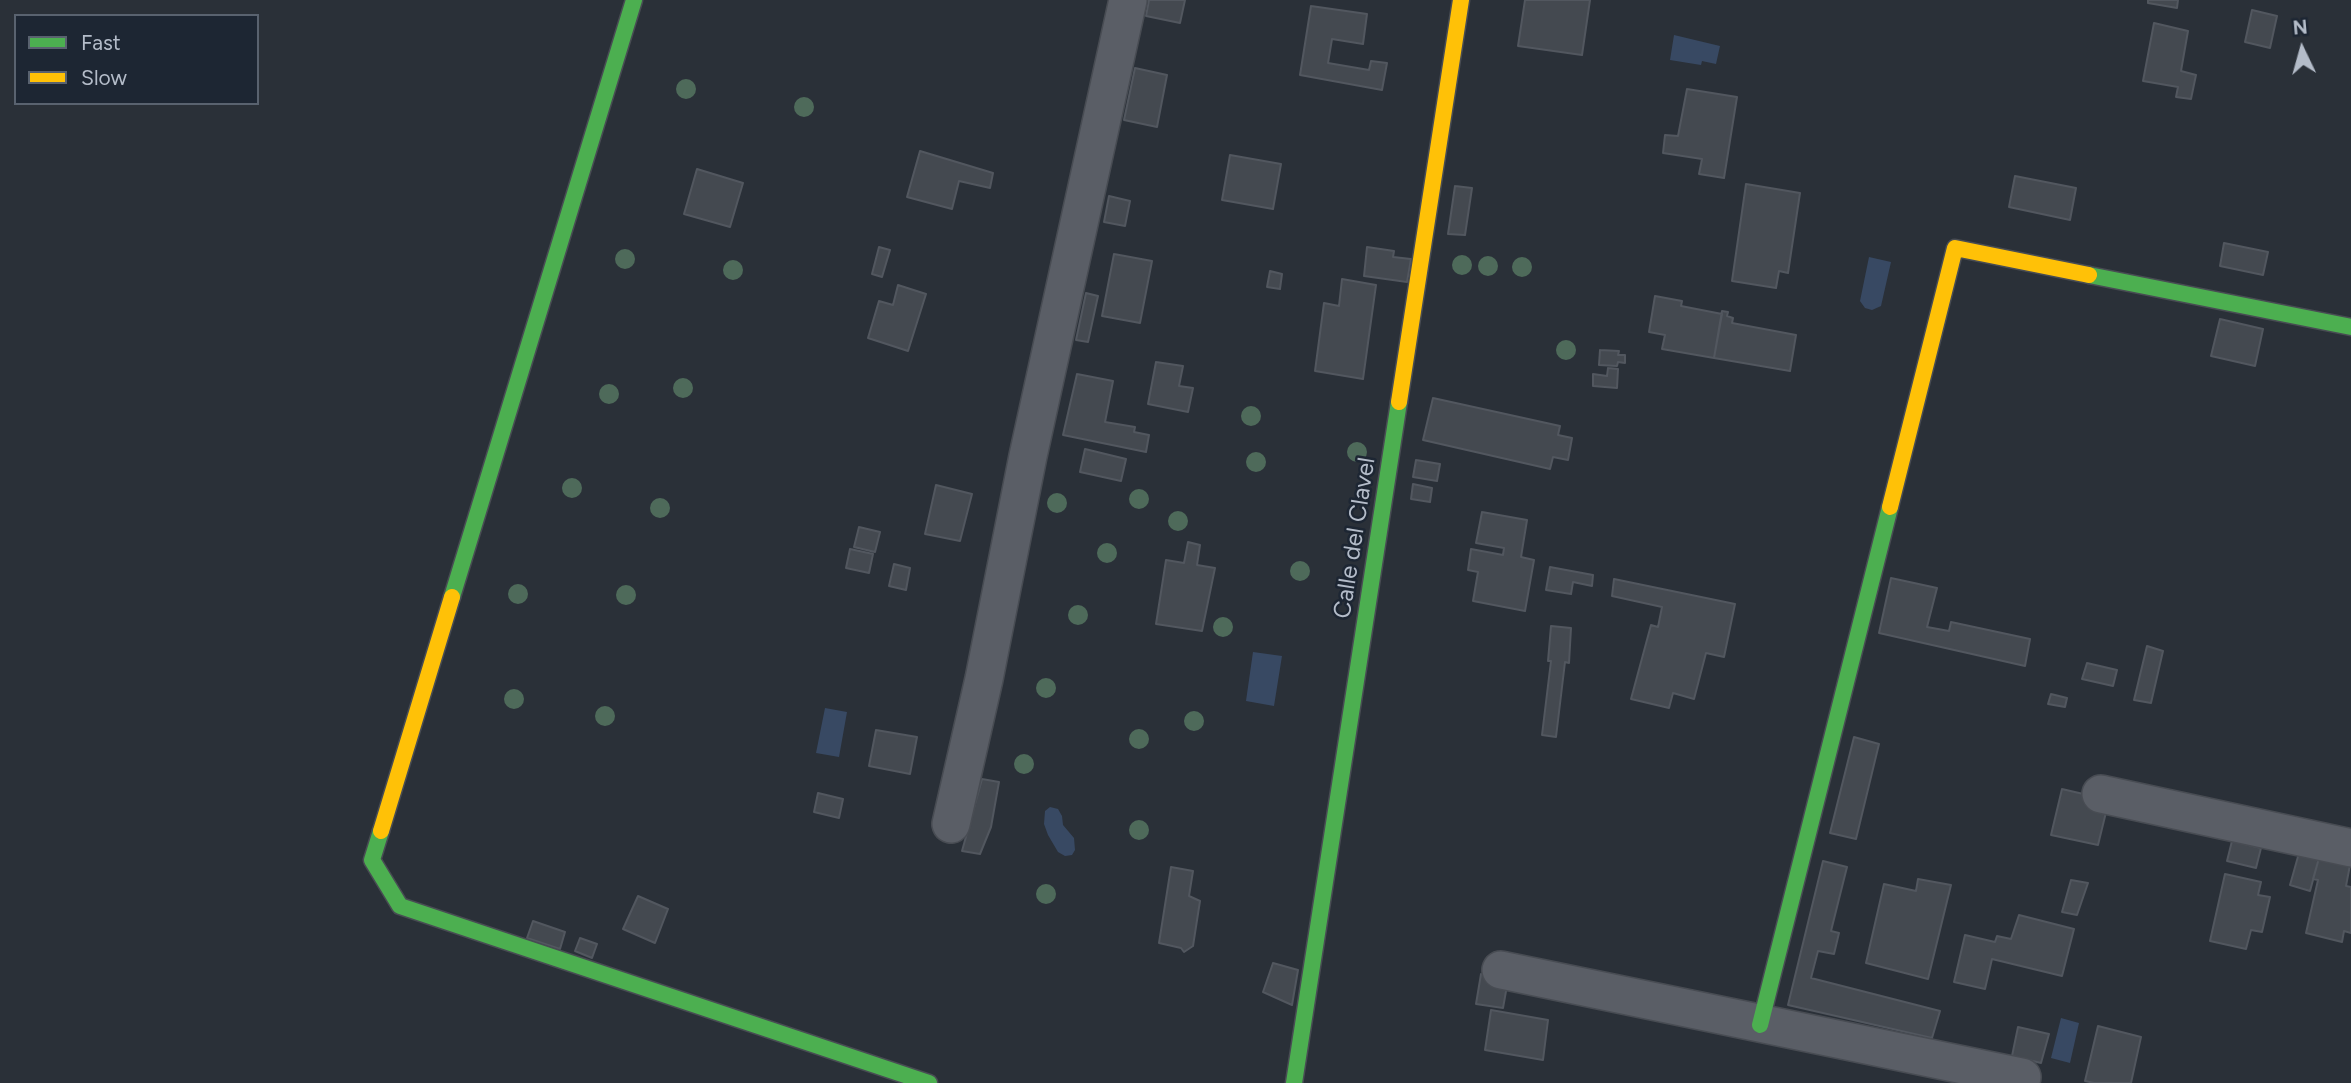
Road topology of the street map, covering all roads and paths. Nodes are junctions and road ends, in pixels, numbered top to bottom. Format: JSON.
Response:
{"nodes":[{"id":1,"x":634,"y":0,"type":"edge"},
{"id":2,"x":1128,"y":0,"type":"edge"},
{"id":3,"x":1461,"y":0,"type":"edge"},
{"id":4,"x":2351,"y":327,"type":"edge"},
{"id":5,"x":2101,"y":794,"type":"dead end"},
{"id":6,"x":951,"y":824,"type":"dead end"},
{"id":7,"x":2351,"y":848,"type":"edge"},
{"id":8,"x":1501,"y":970,"type":"dead end"},
{"id":9,"x":1760,"y":1025,"type":"junction"},
{"id":10,"x":2022,"y":1077,"type":"dead end"},
{"id":11,"x":929,"y":1083,"type":"edge"},
{"id":12,"x":1294,"y":1083,"type":"edge"}],
"edges":[{"from":1,"to":11,"type":"street"},
{"from":2,"to":6,"type":"street"},
{"from":3,"to":12,"type":"street","name":"Calle del Clavel"},
{"from":4,"to":9,"type":"street"},
{"from":5,"to":7,"type":"street"},
{"from":8,"to":9,"type":"street"},
{"from":9,"to":10,"type":"street"}]}
